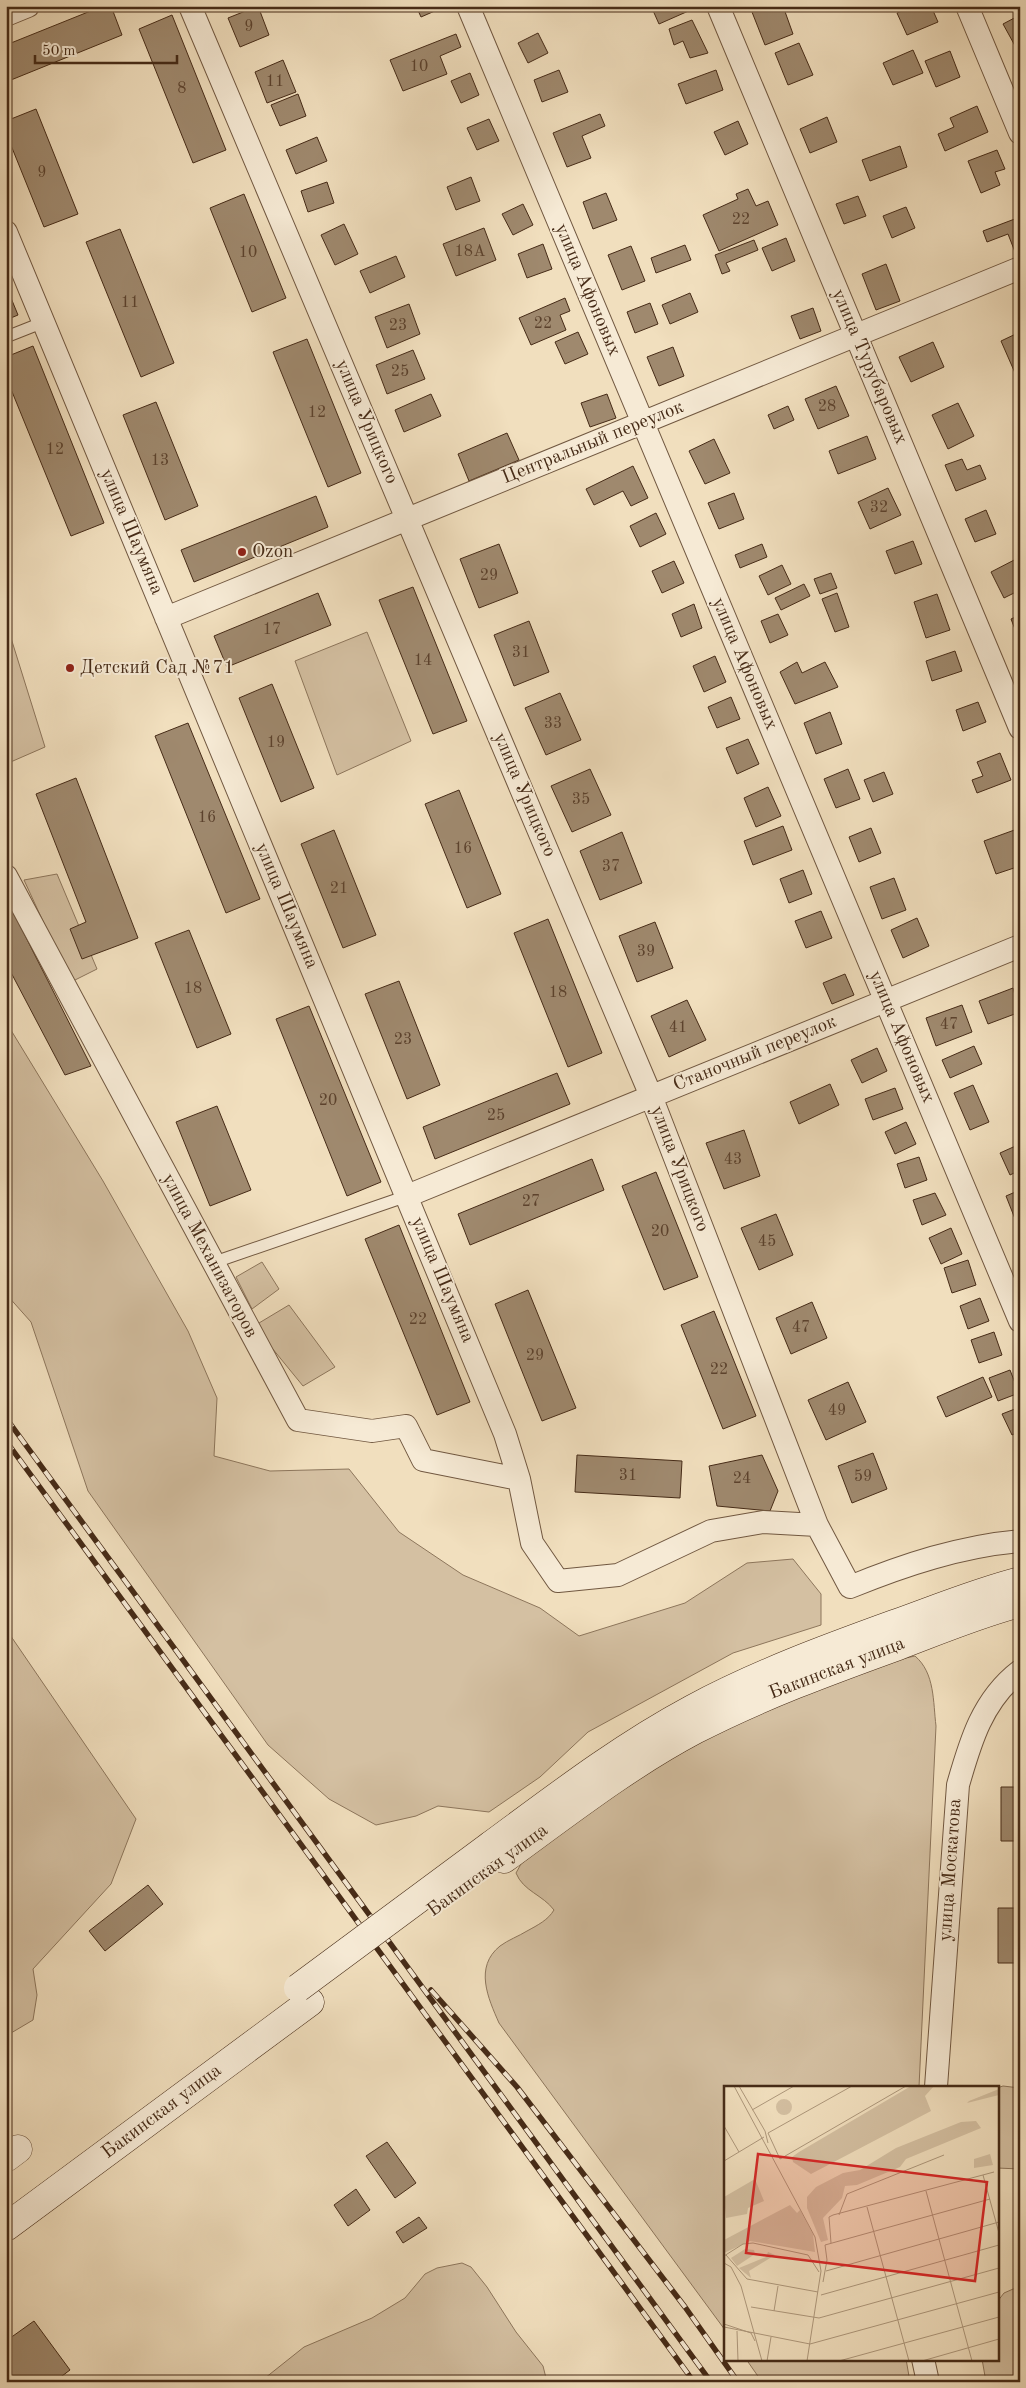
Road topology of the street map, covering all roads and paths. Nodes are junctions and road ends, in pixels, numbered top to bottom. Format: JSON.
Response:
{"nodes":[{"id":1,"x":28,"y":6,"type":"edge"},
{"id":2,"x":190,"y":6,"type":"edge"},
{"id":3,"x":468,"y":6,"type":"edge"},
{"id":4,"x":718,"y":6,"type":"edge"},
{"id":5,"x":967,"y":6,"type":"edge"},
{"id":6,"x":6,"y":15,"type":"edge"},
{"id":7,"x":1020,"y":133,"type":"edge"},
{"id":8,"x":6,"y":232,"type":"edge"},
{"id":9,"x":1020,"y":268,"type":"edge"},
{"id":10,"x":44,"y":322,"type":"junction"},
{"id":11,"x":856,"y":335,"type":"junction"},
{"id":12,"x":6,"y":337,"type":"edge"},
{"id":13,"x":642,"y":422,"type":"junction"},
{"id":14,"x":407,"y":519,"type":"junction"},
{"id":15,"x":166,"y":618,"type":"junction"},
{"id":16,"x":1020,"y":728,"type":"edge"},
{"id":17,"x":6,"y":876,"type":"edge"},
{"id":18,"x":1020,"y":946,"type":"edge"},
{"id":19,"x":885,"y":1001,"type":"junction"},
{"id":20,"x":651,"y":1096,"type":"junction"},
{"id":21,"x":407,"y":1196,"type":"junction"},
{"id":22,"x":212,"y":1263,"type":"junction"},
{"id":23,"x":1020,"y":1321,"type":"edge"},
{"id":24,"x":519,"y":1478,"type":"junction"},
{"id":25,"x":817,"y":1525,"type":"junction"},
{"id":26,"x":1020,"y":1541,"type":"edge"},
{"id":27,"x":1020,"y":1581,"type":"edge"},
{"id":28,"x":1020,"y":1604,"type":"edge"},
{"id":29,"x":1020,"y":1672,"type":"edge"},
{"id":30,"x":498,"y":1852,"type":"junction"},
{"id":31,"x":304,"y":1995,"type":"junction"},
{"id":32,"x":936,"y":2086,"type":"edge"},
{"id":33,"x":6,"y":2204,"type":"edge"},
{"id":34,"x":6,"y":2228,"type":"edge"},
{"id":35,"x":923,"y":2360,"type":"edge"},
{"id":36,"x":928,"y":2382,"type":"edge"}],
"edges":[{"from":1,"to":6,"type":"street"},
{"from":2,"to":14,"type":"street","name":"улица Урицкого"},
{"from":3,"to":13,"type":"street","name":"улица Афоновых"},
{"from":4,"to":11,"type":"street","name":"улица Турубаровых"},
{"from":5,"to":7,"type":"street"},
{"from":8,"to":10,"type":"street","name":"улица Шаумяна"},
{"from":9,"to":11,"type":"street","name":"Центральный переулок"},
{"from":10,"to":12,"type":"lane"},
{"from":10,"to":15,"type":"street","name":"улица Шаумяна"},
{"from":11,"to":13,"type":"street","name":"Центральный переулок"},
{"from":11,"to":16,"type":"street","name":"улица Турубаровых"},
{"from":13,"to":14,"type":"street","name":"Центральный переулок"},
{"from":13,"to":19,"type":"street","name":"улица Афоновых"},
{"from":14,"to":15,"type":"street","name":"Центральный переулок"},
{"from":14,"to":20,"type":"street","name":"улица Урицкого"},
{"from":15,"to":21,"type":"street","name":"улица Шаумяна"},
{"from":17,"to":22,"type":"street","name":"улица Механизаторов"},
{"from":18,"to":19,"type":"street","name":"Станочный переулок"},
{"from":19,"to":20,"type":"street","name":"Станочный переулок"},
{"from":19,"to":23,"type":"street","name":"улица Афоновых"},
{"from":20,"to":21,"type":"street","name":"Станочный переулок"},
{"from":20,"to":25,"type":"street","name":"улица Урицкого"},
{"from":21,"to":22,"type":"lane"},
{"from":21,"to":24,"type":"street","name":"улица Шаумяна"},
{"from":22,"to":24,"type":"street","name":"улица Механизаторов"},
{"from":24,"to":25,"type":"street","name":"улица Шаумяна"},
{"from":25,"to":26,"type":"street","name":"улица Урицкого"},
{"from":27,"to":30,"type":"main road","name":"Бакинская улица"},
{"from":28,"to":30,"type":"main road","name":"Бакинская улица"},
{"from":29,"to":32,"type":"street","name":"улица Москатова"},
{"from":30,"to":31,"type":"main road","name":"Бакинская улица","bridge":true},
{"from":31,"to":33,"type":"main road","name":"Бакинская улица"},
{"from":31,"to":34,"type":"main road","name":"Бакинская улица"},
{"from":35,"to":36,"type":"street"}]}
